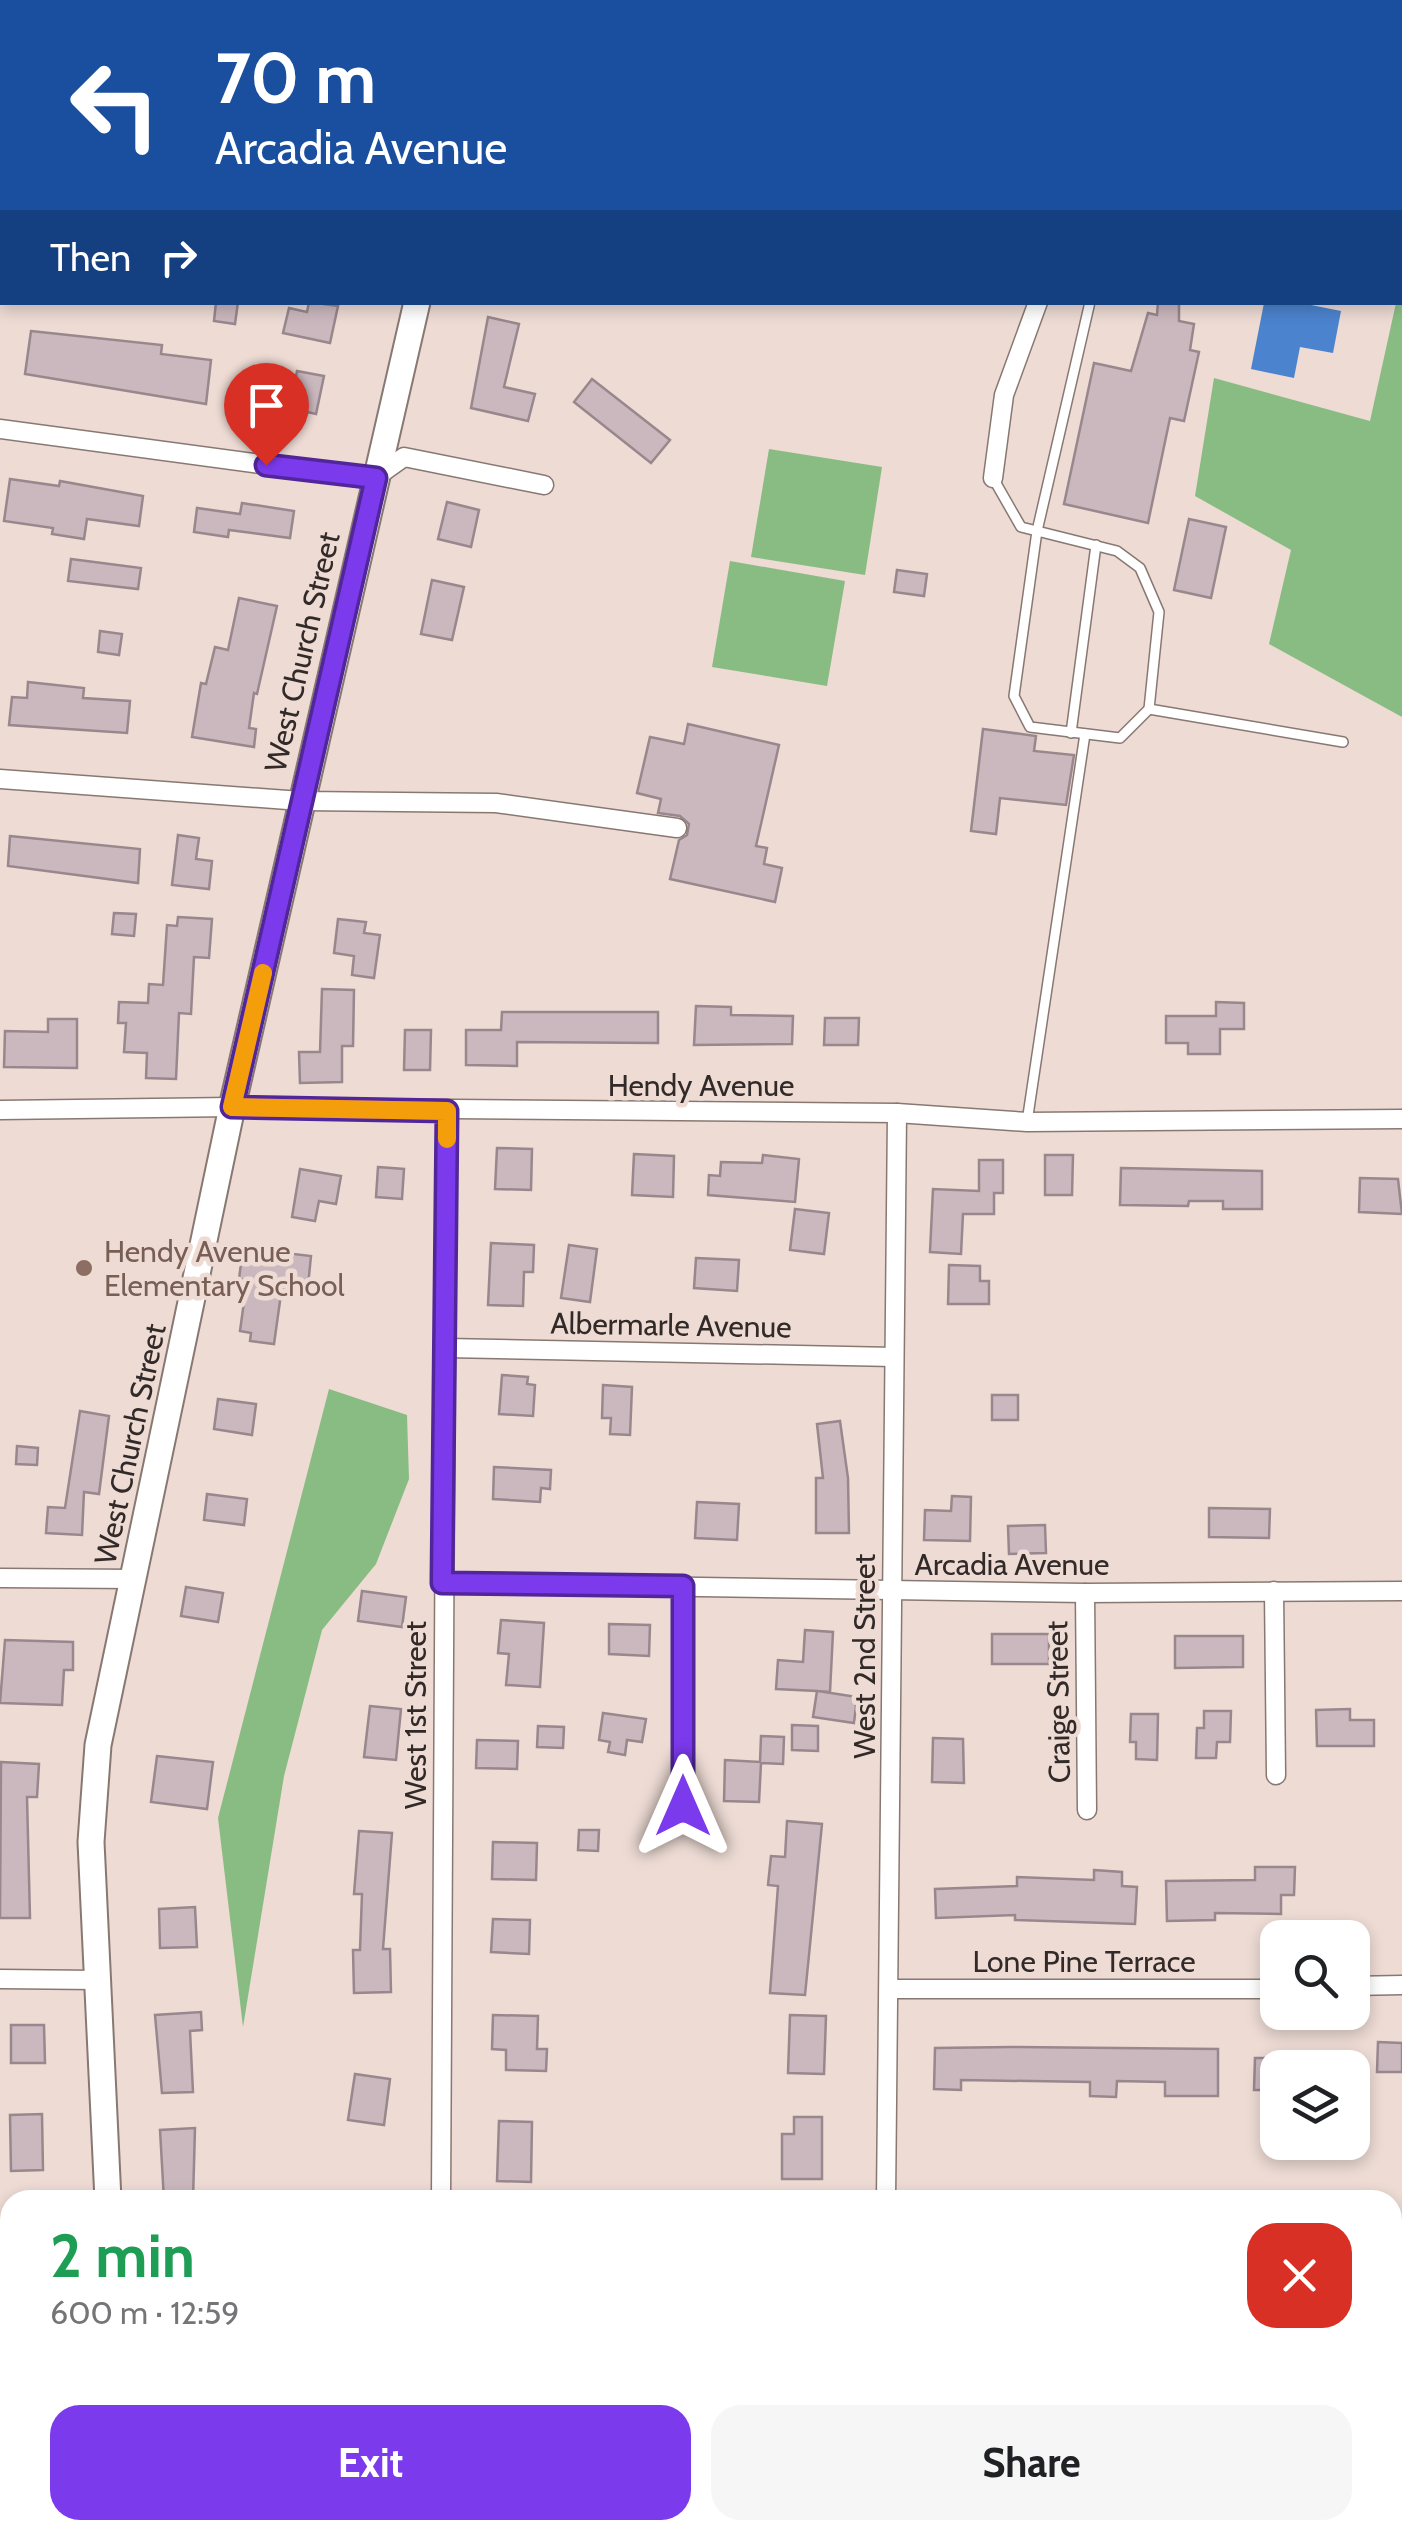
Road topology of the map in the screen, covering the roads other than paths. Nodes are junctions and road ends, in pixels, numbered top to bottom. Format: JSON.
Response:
{"nodes":[{"id":1,"x":417,"y":305,"type":"edge"},
{"id":2,"x":1037,"y":305,"type":"edge"},
{"id":3,"x":1089,"y":305,"type":"edge"},
{"id":4,"x":0,"y":428,"type":"edge"},
{"id":5,"x":376,"y":478,"type":"junction"},
{"id":6,"x":993,"y":478,"type":"joint"},
{"id":7,"x":544,"y":485,"type":"dead end"},
{"id":8,"x":1037,"y":531,"type":"junction"},
{"id":9,"x":1096,"y":545,"type":"junction"},
{"id":10,"x":1149,"y":709,"type":"junction"},
{"id":11,"x":1071,"y":733,"type":"junction"},
{"id":12,"x":1085,"y":734,"type":"junction"},
{"id":13,"x":1343,"y":742,"type":"dead end"},
{"id":14,"x":0,"y":779,"type":"edge"},
{"id":15,"x":302,"y":801,"type":"junction"},
{"id":16,"x":677,"y":828,"type":"dead end"},
{"id":17,"x":232,"y":1107,"type":"junction"},
{"id":18,"x":0,"y":1110,"type":"edge"},
{"id":19,"x":447,"y":1111,"type":"junction"},
{"id":20,"x":898,"y":1113,"type":"junction"},
{"id":21,"x":1402,"y":1119,"type":"edge"},
{"id":22,"x":1027,"y":1122,"type":"junction"},
{"id":23,"x":447,"y":1348,"type":"junction"},
{"id":24,"x":894,"y":1357,"type":"junction"},
{"id":25,"x":0,"y":1578,"type":"edge"},
{"id":26,"x":136,"y":1579,"type":"junction"},
{"id":27,"x":442,"y":1583,"type":"junction"},
{"id":28,"x":683,"y":1586,"type":"junction"},
{"id":29,"x":891,"y":1591,"type":"junction"},
{"id":30,"x":1274,"y":1591,"type":"junction"},
{"id":31,"x":1402,"y":1591,"type":"edge"},
{"id":32,"x":1084,"y":1593,"type":"junction"},
{"id":33,"x":1276,"y":1775,"type":"dead end"},
{"id":34,"x":683,"y":1806,"type":"dead end"},
{"id":35,"x":1087,"y":1810,"type":"dead end"},
{"id":36,"x":0,"y":1979,"type":"edge"},
{"id":37,"x":97,"y":1980,"type":"junction"},
{"id":38,"x":1402,"y":1985,"type":"edge"},
{"id":39,"x":1370,"y":1986,"type":"edge"},
{"id":40,"x":1260,"y":1988,"type":"edge"},
{"id":41,"x":891,"y":1989,"type":"junction"},
{"id":42,"x":108,"y":2190,"type":"edge"},
{"id":43,"x":441,"y":2190,"type":"edge"},
{"id":44,"x":886,"y":2190,"type":"edge"}],
"edges":[{"from":1,"to":5,"type":"main road","name":"West Church Street"},
{"from":2,"to":6,"type":"street"},
{"from":3,"to":8,"type":"lane"},
{"from":4,"to":5,"type":"street"},
{"from":5,"to":7,"type":"street"},
{"from":5,"to":15,"type":"main road","name":"West Church Street"},
{"from":6,"to":8,"type":"lane"},
{"from":8,"to":9,"type":"lane"},
{"from":8,"to":11,"type":"lane"},
{"from":9,"to":10,"type":"lane"},
{"from":9,"to":11,"type":"lane"},
{"from":10,"to":12,"type":"lane"},
{"from":10,"to":13,"type":"lane"},
{"from":11,"to":12,"type":"lane"},
{"from":12,"to":22,"type":"lane"},
{"from":14,"to":15,"type":"street"},
{"from":15,"to":16,"type":"street"},
{"from":15,"to":17,"type":"main road","name":"West Church Street"},
{"from":17,"to":18,"type":"street","name":"Hendy Avenue"},
{"from":17,"to":19,"type":"street","name":"Hendy Avenue"},
{"from":17,"to":26,"type":"main road","name":"West Church Street"},
{"from":19,"to":20,"type":"street","name":"Hendy Avenue"},
{"from":19,"to":23,"type":"street","name":"West 1st Street"},
{"from":20,"to":22,"type":"street","name":"Hendy Avenue"},
{"from":20,"to":24,"type":"street","name":"West 2nd Street"},
{"from":21,"to":22,"type":"street","name":"Hendy Avenue"},
{"from":23,"to":24,"type":"street","name":"Albermarle Avenue"},
{"from":23,"to":27,"type":"street","name":"West 1st Street"},
{"from":24,"to":29,"type":"street","name":"West 2nd Street"},
{"from":25,"to":26,"type":"street"},
{"from":26,"to":37,"type":"main road","name":"West Church Street"},
{"from":27,"to":28,"type":"street","name":"Arcadia Avenue"},
{"from":27,"to":43,"type":"street","name":"West 1st Street"},
{"from":28,"to":29,"type":"street","name":"Arcadia Avenue"},
{"from":28,"to":34,"type":"street"},
{"from":29,"to":32,"type":"street","name":"Arcadia Avenue"},
{"from":29,"to":41,"type":"street","name":"West 2nd Street"},
{"from":30,"to":31,"type":"street","name":"Arcadia Avenue"},
{"from":30,"to":32,"type":"street","name":"Arcadia Avenue"},
{"from":30,"to":33,"type":"street"},
{"from":32,"to":35,"type":"street","name":"Craige Street"},
{"from":36,"to":37,"type":"street"},
{"from":37,"to":42,"type":"main road","name":"West Church Street"},
{"from":38,"to":39,"type":"street"},
{"from":40,"to":41,"type":"street","name":"Lone Pine Terrace"},
{"from":41,"to":44,"type":"street","name":"West 2nd Street"}]}
